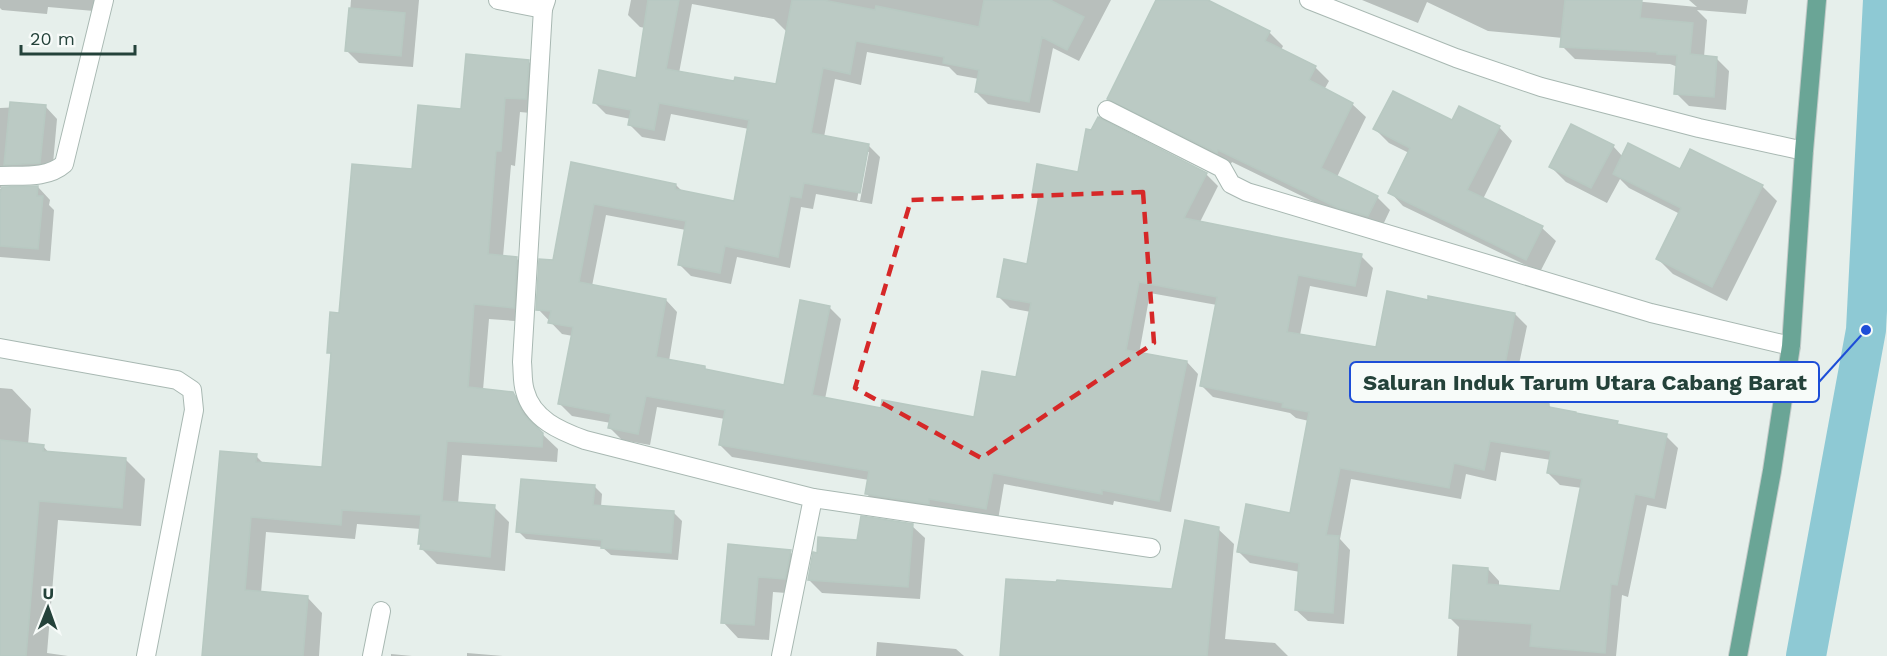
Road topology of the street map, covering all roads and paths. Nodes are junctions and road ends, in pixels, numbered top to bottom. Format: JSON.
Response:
{"nodes":[{"id":1,"x":104,"y":0,"type":"edge"},
{"id":2,"x":498,"y":0,"type":"edge"},
{"id":3,"x":1309,"y":0,"type":"edge"},
{"id":4,"x":1817,"y":0,"type":"edge"},
{"id":5,"x":545,"y":4,"type":"edge"},
{"id":6,"x":1107,"y":110,"type":"dead end"},
{"id":7,"x":1804,"y":151,"type":"junction"},
{"id":8,"x":0,"y":176,"type":"edge"},
{"id":9,"x":1791,"y":346,"type":"junction"},
{"id":10,"x":0,"y":348,"type":"edge"},
{"id":11,"x":813,"y":498,"type":"junction"},
{"id":12,"x":1151,"y":548,"type":"dead end"},
{"id":13,"x":381,"y":610,"type":"dead end"},
{"id":14,"x":146,"y":656,"type":"edge"},
{"id":15,"x":372,"y":656,"type":"edge"},
{"id":16,"x":781,"y":656,"type":"edge"},
{"id":17,"x":1738,"y":656,"type":"edge"}],
"edges":[{"from":1,"to":8,"type":"street"},
{"from":2,"to":5,"type":"street"},
{"from":3,"to":7,"type":"street"},
{"from":4,"to":7,"type":"main road"},
{"from":5,"to":11,"type":"street"},
{"from":6,"to":9,"type":"street"},
{"from":7,"to":9,"type":"main road"},
{"from":9,"to":17,"type":"main road"},
{"from":10,"to":14,"type":"street"},
{"from":11,"to":12,"type":"street"},
{"from":11,"to":16,"type":"street"},
{"from":13,"to":15,"type":"street"}]}
